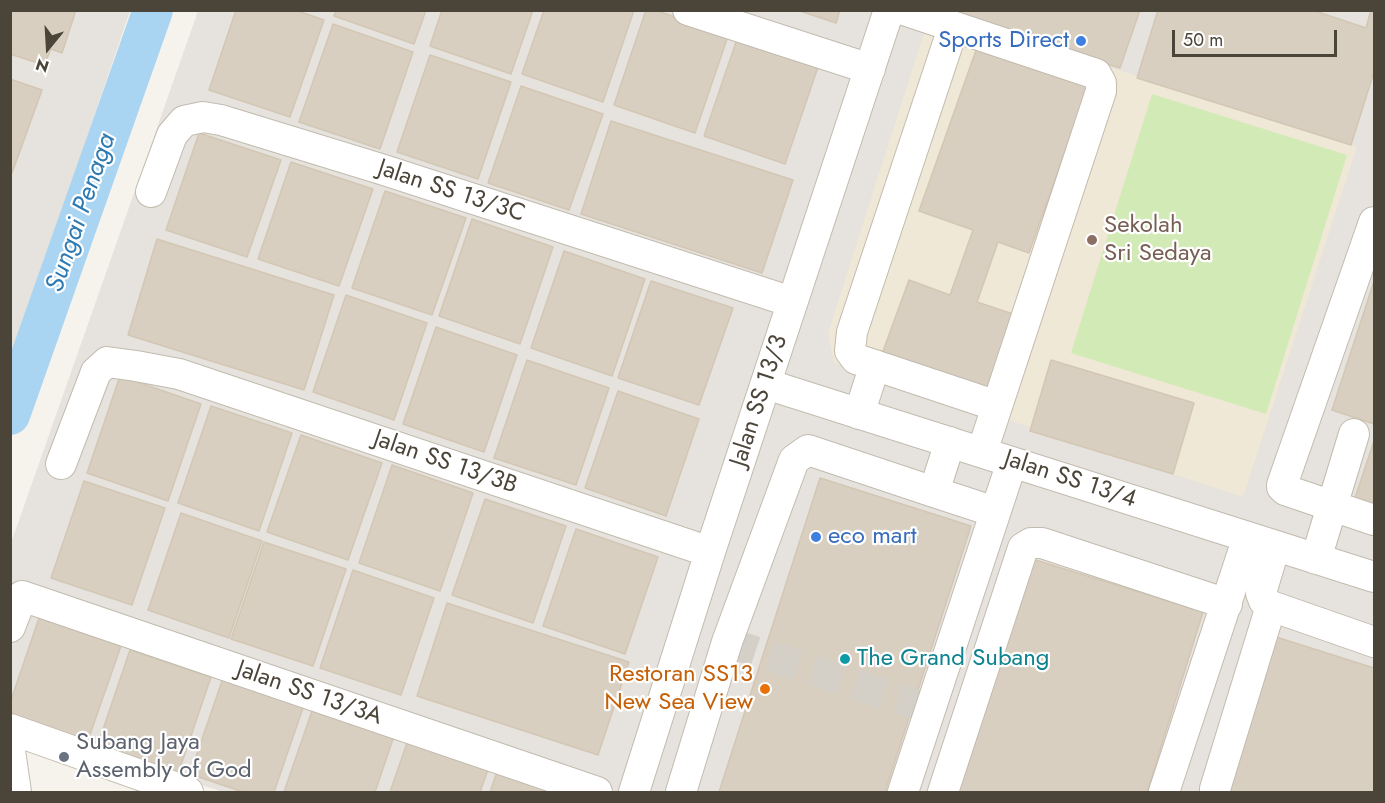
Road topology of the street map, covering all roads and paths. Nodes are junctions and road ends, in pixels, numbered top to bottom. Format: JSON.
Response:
{"nodes":[{"id":1,"x":688,"y":10,"type":"edge"},
{"id":2,"x":889,"y":10,"type":"edge"},
{"id":3,"x":904,"y":10,"type":"edge"},
{"id":4,"x":953,"y":28,"type":"junction"},
{"id":5,"x":870,"y":69,"type":"junction"},
{"id":6,"x":151,"y":192,"type":"dead end"},
{"id":7,"x":1374,"y":222,"type":"edge"},
{"id":8,"x":792,"y":302,"type":"junction"},
{"id":9,"x":875,"y":365,"type":"junction"},
{"id":10,"x":766,"y":384,"type":"junction"},
{"id":11,"x":997,"y":406,"type":"junction"},
{"id":12,"x":859,"y":414,"type":"junction"},
{"id":13,"x":1354,"y":434,"type":"dead end"},
{"id":14,"x":950,"y":442,"type":"junction"},
{"id":15,"x":982,"y":452,"type":"junction"},
{"id":16,"x":1012,"y":462,"type":"junction"},
{"id":17,"x":61,"y":464,"type":"dead end"},
{"id":18,"x":934,"y":492,"type":"junction"},
{"id":19,"x":1332,"y":506,"type":"junction"},
{"id":20,"x":995,"y":512,"type":"junction"},
{"id":21,"x":1374,"y":520,"type":"edge"},
{"id":22,"x":1262,"y":541,"type":"junction"},
{"id":23,"x":710,"y":552,"type":"junction"},
{"id":24,"x":1316,"y":559,"type":"junction"},
{"id":25,"x":1374,"y":577,"type":"edge"},
{"id":26,"x":1227,"y":604,"type":"junction"},
{"id":27,"x":1271,"y":606,"type":"junction"},
{"id":28,"x":10,"y":627,"type":"edge"},
{"id":29,"x":1374,"y":642,"type":"edge"},
{"id":30,"x":10,"y":729,"type":"edge"},
{"id":31,"x":10,"y":751,"type":"edge"},
{"id":32,"x":16,"y":792,"type":"edge"},
{"id":33,"x":188,"y":792,"type":"edge"},
{"id":34,"x":597,"y":792,"type":"edge"},
{"id":35,"x":634,"y":792,"type":"edge"},
{"id":36,"x":681,"y":792,"type":"edge"},
{"id":37,"x":903,"y":792,"type":"edge"},
{"id":38,"x":943,"y":792,"type":"edge"},
{"id":39,"x":1164,"y":792,"type":"edge"},
{"id":40,"x":1215,"y":792,"type":"edge"}],
"edges":[{"from":1,"to":5,"type":"street"},
{"from":2,"to":5,"type":"street","name":"Jalan SS 13/3"},
{"from":3,"to":4,"type":"street"},
{"from":4,"to":9,"type":"street"},
{"from":4,"to":11,"type":"street"},
{"from":5,"to":8,"type":"street","name":"Jalan SS 13/3"},
{"from":6,"to":8,"type":"street","name":"Jalan SS 13/3C"},
{"from":7,"to":19,"type":"street"},
{"from":8,"to":10,"type":"street","name":"Jalan SS 13/3"},
{"from":9,"to":11,"type":"street"},
{"from":9,"to":12,"type":"street"},
{"from":10,"to":12,"type":"street","name":"Jalan SS 13/4"},
{"from":10,"to":23,"type":"street","name":"Jalan SS 13/3"},
{"from":11,"to":15,"type":"street"},
{"from":12,"to":14,"type":"street","name":"Jalan SS 13/4"},
{"from":13,"to":19,"type":"street"},
{"from":14,"to":15,"type":"street","name":"Jalan SS 13/4"},
{"from":14,"to":18,"type":"street"},
{"from":15,"to":16,"type":"street","name":"Jalan SS 13/4"},
{"from":16,"to":20,"type":"street"},
{"from":16,"to":22,"type":"street","name":"Jalan SS 13/4"},
{"from":17,"to":23,"type":"street","name":"Jalan SS 13/3B"},
{"from":18,"to":20,"type":"street"},
{"from":18,"to":36,"type":"street"},
{"from":19,"to":21,"type":"street"},
{"from":19,"to":24,"type":"street"},
{"from":20,"to":37,"type":"street"},
{"from":22,"to":24,"type":"street","name":"Jalan SS 13/4"},
{"from":22,"to":26,"type":"street"},
{"from":22,"to":27,"type":"street"},
{"from":23,"to":35,"type":"street","name":"Jalan SS 13/3"},
{"from":24,"to":25,"type":"street","name":"Jalan SS 13/4"},
{"from":26,"to":38,"type":"street"},
{"from":26,"to":39,"type":"street"},
{"from":27,"to":29,"type":"street"},
{"from":27,"to":40,"type":"street"},
{"from":28,"to":34,"type":"street","name":"Jalan SS 13/3A"},
{"from":30,"to":33,"type":"street"},
{"from":31,"to":32,"type":"street"}]}
